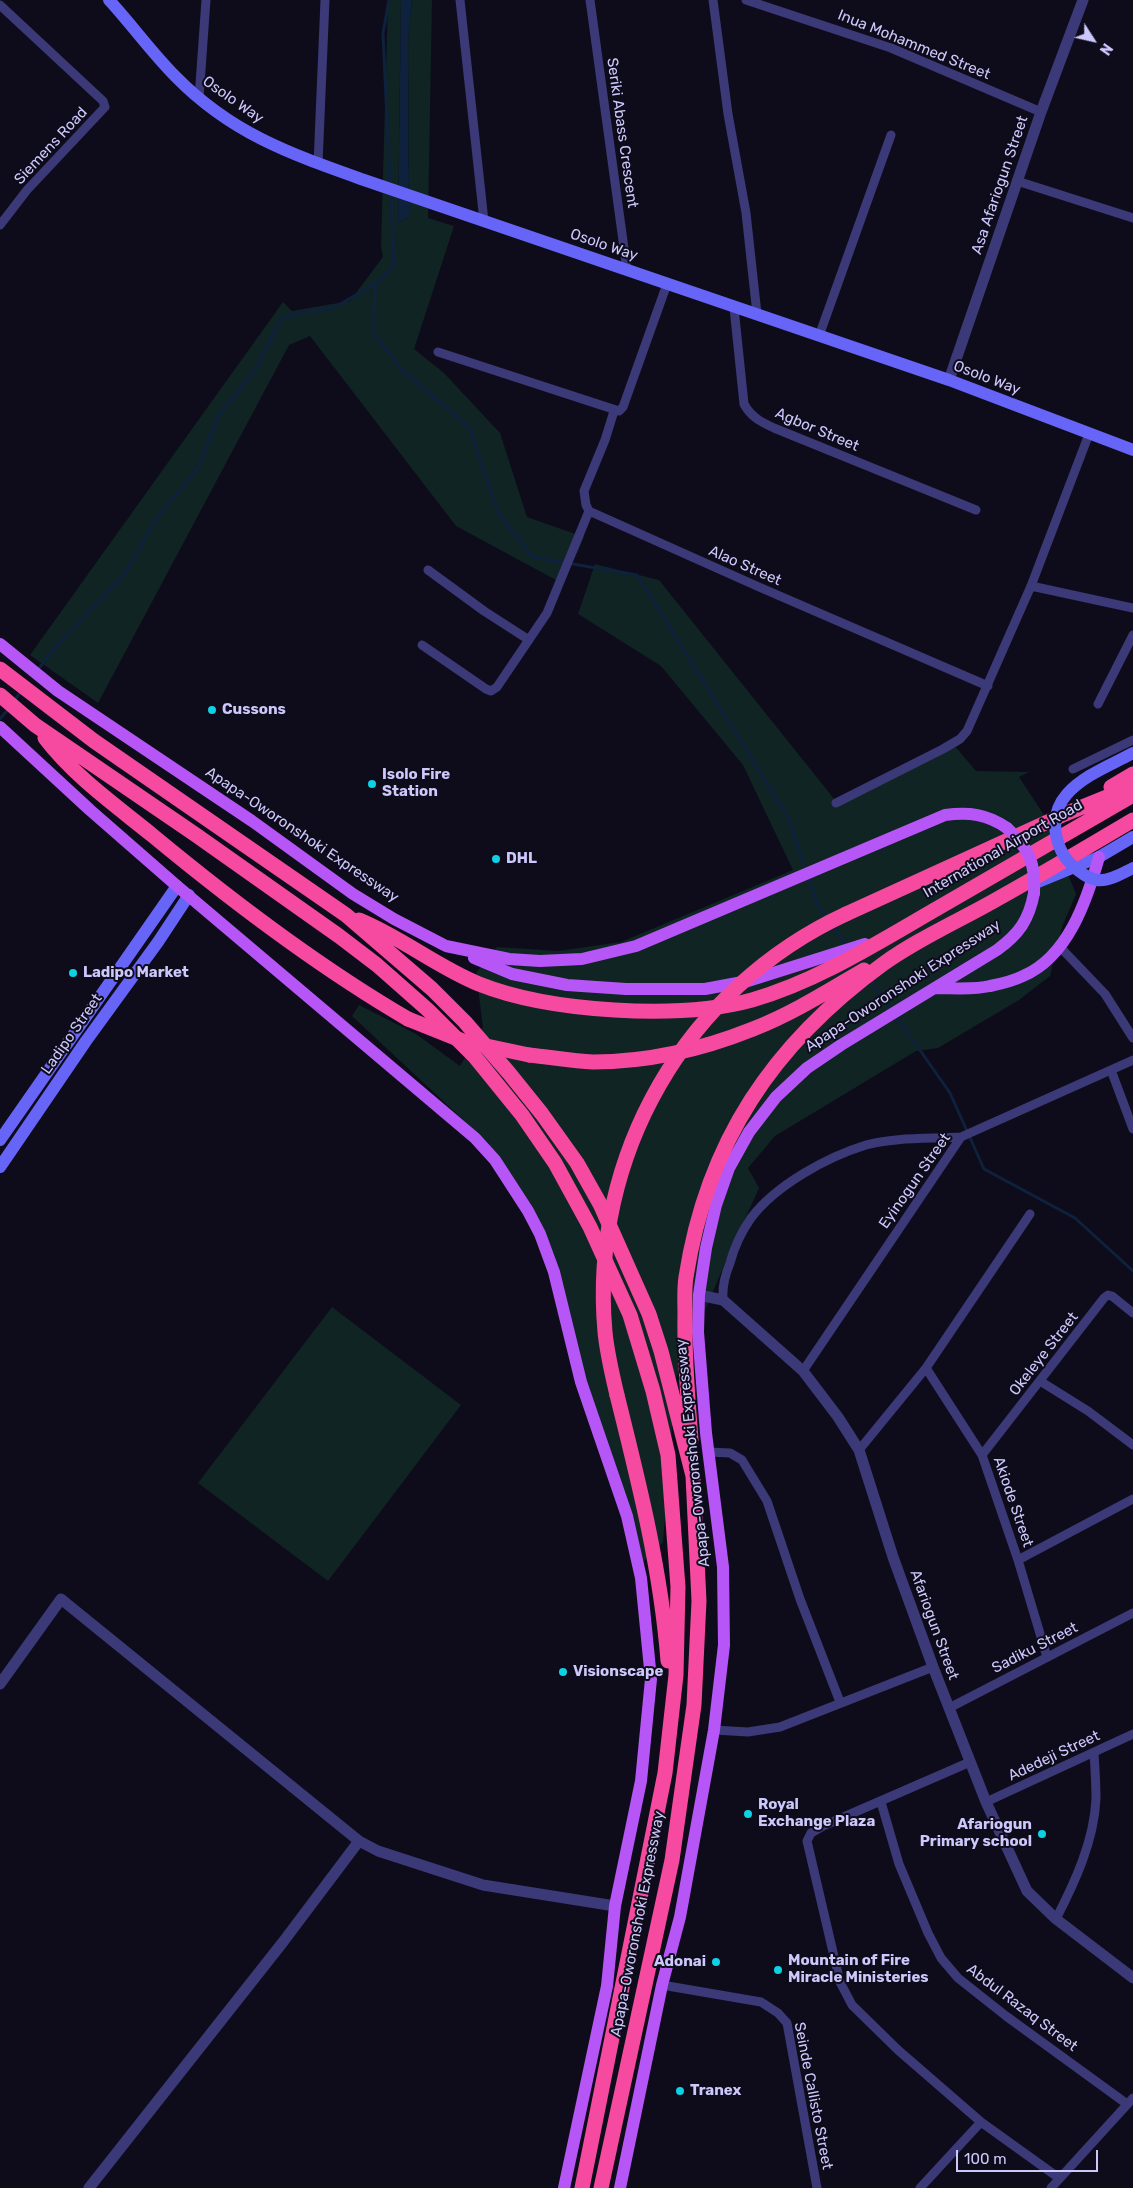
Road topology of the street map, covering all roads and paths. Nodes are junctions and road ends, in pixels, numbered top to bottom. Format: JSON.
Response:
{"nodes":[{"id":1,"x":109,"y":0,"type":"edge"},
{"id":2,"x":206,"y":0,"type":"edge"},
{"id":3,"x":325,"y":0,"type":"edge"},
{"id":4,"x":460,"y":0,"type":"edge"},
{"id":5,"x":590,"y":0,"type":"edge"},
{"id":6,"x":713,"y":0,"type":"edge"},
{"id":7,"x":746,"y":0,"type":"edge"},
{"id":8,"x":1083,"y":0,"type":"edge"},
{"id":9,"x":0,"y":5,"type":"edge"},
{"id":10,"x":199,"y":98,"type":"junction"},
{"id":11,"x":1041,"y":112,"type":"junction"},
{"id":12,"x":891,"y":135,"type":"dead end"},
{"id":13,"x":318,"y":164,"type":"junction"},
{"id":14,"x":1017,"y":181,"type":"junction"},
{"id":15,"x":1133,"y":218,"type":"edge"},
{"id":16,"x":484,"y":221,"type":"junction"},
{"id":17,"x":0,"y":225,"type":"edge"},
{"id":18,"x":627,"y":270,"type":"junction"},
{"id":19,"x":667,"y":284,"type":"junction"},
{"id":20,"x":734,"y":308,"type":"junction"},
{"id":21,"x":757,"y":314,"type":"junction"},
{"id":22,"x":819,"y":336,"type":"junction"},
{"id":23,"x":438,"y":352,"type":"dead end"},
{"id":24,"x":949,"y":380,"type":"junction"},
{"id":25,"x":614,"y":411,"type":"junction"},
{"id":26,"x":1089,"y":434,"type":"junction"},
{"id":27,"x":1133,"y":450,"type":"edge"},
{"id":28,"x":976,"y":510,"type":"dead end"},
{"id":29,"x":590,"y":511,"type":"junction"},
{"id":30,"x":428,"y":570,"type":"dead end"},
{"id":31,"x":1032,"y":586,"type":"junction"},
{"id":32,"x":1133,"y":608,"type":"edge"},
{"id":33,"x":1133,"y":634,"type":"edge"},
{"id":34,"x":529,"y":640,"type":"junction"},
{"id":35,"x":0,"y":644,"type":"edge"},
{"id":36,"x":422,"y":645,"type":"dead end"},
{"id":37,"x":4,"y":672,"type":"edge"},
{"id":38,"x":988,"y":686,"type":"junction"},
{"id":39,"x":0,"y":695,"type":"edge"},
{"id":40,"x":1098,"y":704,"type":"dead end"},
{"id":41,"x":35,"y":725,"type":"junction"},
{"id":42,"x":0,"y":727,"type":"edge"},
{"id":43,"x":1133,"y":740,"type":"edge"},
{"id":44,"x":1133,"y":753,"type":"edge"},
{"id":45,"x":1072,"y":769,"type":"dead end"},
{"id":46,"x":1133,"y":774,"type":"edge"},
{"id":47,"x":1133,"y":786,"type":"edge"},
{"id":48,"x":1133,"y":795,"type":"edge"},
{"id":49,"x":836,"y":803,"type":"dead end"},
{"id":50,"x":1065,"y":814,"type":"junction"},
{"id":51,"x":1133,"y":820,"type":"edge"},
{"id":52,"x":1133,"y":837,"type":"edge"},
{"id":53,"x":1099,"y":857,"type":"junction"},
{"id":54,"x":1133,"y":868,"type":"edge"},
{"id":55,"x":177,"y":886,"type":"junction"},
{"id":56,"x":189,"y":895,"type":"junction"},
{"id":57,"x":1001,"y":897,"type":"junction"},
{"id":58,"x":346,"y":915,"type":"junction"},
{"id":59,"x":446,"y":946,"type":"junction"},
{"id":60,"x":1060,"y":947,"type":"junction"},
{"id":61,"x":840,"y":958,"type":"junction"},
{"id":62,"x":855,"y":981,"type":"junction"},
{"id":63,"x":934,"y":988,"type":"junction"},
{"id":64,"x":1133,"y":1038,"type":"edge"},
{"id":65,"x":1133,"y":1060,"type":"edge"},
{"id":66,"x":1111,"y":1070,"type":"junction"},
{"id":67,"x":1133,"y":1129,"type":"edge"},
{"id":68,"x":961,"y":1137,"type":"junction"},
{"id":69,"x":0,"y":1140,"type":"edge"},
{"id":70,"x":0,"y":1167,"type":"edge"},
{"id":71,"x":1030,"y":1214,"type":"dead end"},
{"id":72,"x":699,"y":1295,"type":"junction"},
{"id":73,"x":723,"y":1300,"type":"junction"},
{"id":74,"x":1133,"y":1313,"type":"edge"},
{"id":75,"x":926,"y":1368,"type":"junction"},
{"id":76,"x":803,"y":1371,"type":"junction"},
{"id":77,"x":1040,"y":1381,"type":"junction"},
{"id":78,"x":1133,"y":1445,"type":"edge"},
{"id":79,"x":858,"y":1450,"type":"junction"},
{"id":80,"x":708,"y":1452,"type":"junction"},
{"id":81,"x":982,"y":1455,"type":"junction"},
{"id":82,"x":693,"y":1476,"type":"junction"},
{"id":83,"x":1133,"y":1499,"type":"edge"},
{"id":84,"x":1018,"y":1560,"type":"junction"},
{"id":85,"x":1133,"y":1613,"type":"edge"},
{"id":86,"x":1047,"y":1658,"type":"junction"},
{"id":87,"x":933,"y":1667,"type":"junction"},
{"id":88,"x":0,"y":1684,"type":"edge"},
{"id":89,"x":840,"y":1702,"type":"junction"},
{"id":90,"x":949,"y":1708,"type":"junction"},
{"id":91,"x":714,"y":1730,"type":"junction"},
{"id":92,"x":1133,"y":1734,"type":"edge"},
{"id":93,"x":1094,"y":1753,"type":"junction"},
{"id":94,"x":970,"y":1762,"type":"junction"},
{"id":95,"x":665,"y":1773,"type":"junction"},
{"id":96,"x":881,"y":1802,"type":"junction"},
{"id":97,"x":986,"y":1802,"type":"junction"},
{"id":98,"x":359,"y":1841,"type":"junction"},
{"id":99,"x":615,"y":1906,"type":"junction"},
{"id":100,"x":1056,"y":1919,"type":"junction"},
{"id":101,"x":1133,"y":1978,"type":"edge"},
{"id":102,"x":662,"y":1985,"type":"junction"},
{"id":103,"x":1130,"y":2101,"type":"edge"},
{"id":104,"x":981,"y":2122,"type":"junction"},
{"id":105,"x":1059,"y":2178,"type":"junction"},
{"id":106,"x":89,"y":2188,"type":"edge"},
{"id":107,"x":564,"y":2188,"type":"edge"},
{"id":108,"x":582,"y":2188,"type":"edge"},
{"id":109,"x":601,"y":2188,"type":"edge"},
{"id":110,"x":620,"y":2188,"type":"edge"},
{"id":111,"x":817,"y":2188,"type":"edge"},
{"id":112,"x":920,"y":2188,"type":"edge"},
{"id":113,"x":1051,"y":2188,"type":"edge"}],
"edges":[{"from":1,"to":10,"type":"main road","name":"Osolo Way"},
{"from":2,"to":10,"type":"street"},
{"from":3,"to":13,"type":"street"},
{"from":4,"to":16,"type":"street"},
{"from":5,"to":18,"type":"street","name":"Seriki Abass Crescent"},
{"from":6,"to":21,"type":"street"},
{"from":7,"to":11,"type":"street","name":"Inua Mohammed Street"},
{"from":8,"to":11,"type":"street","name":"Asa Afariogun Street"},
{"from":9,"to":17,"type":"street","name":"Siemens Road"},
{"from":10,"to":13,"type":"main road","name":"Osolo Way"},
{"from":11,"to":14,"type":"street","name":"Asa Afariogun Street"},
{"from":12,"to":22,"type":"street"},
{"from":13,"to":16,"type":"main road","name":"Osolo Way"},
{"from":14,"to":15,"type":"street"},
{"from":14,"to":24,"type":"street","name":"Asa Afariogun Street"},
{"from":16,"to":18,"type":"main road","name":"Osolo Way"},
{"from":18,"to":19,"type":"main road","name":"Osolo Way"},
{"from":19,"to":20,"type":"main road","name":"Osolo Way"},
{"from":19,"to":25,"type":"street"},
{"from":20,"to":21,"type":"main road","name":"Osolo Way"},
{"from":20,"to":28,"type":"street","name":"Agbor Street"},
{"from":21,"to":22,"type":"main road","name":"Osolo Way"},
{"from":22,"to":24,"type":"main road","name":"Osolo Way"},
{"from":23,"to":25,"type":"street"},
{"from":24,"to":26,"type":"main road","name":"Osolo Way"},
{"from":25,"to":29,"type":"street"},
{"from":26,"to":27,"type":"main road","name":"Osolo Way"},
{"from":26,"to":31,"type":"street"},
{"from":29,"to":34,"type":"street"},
{"from":29,"to":38,"type":"street","name":"Alao Street"},
{"from":30,"to":34,"type":"street"},
{"from":31,"to":32,"type":"street"},
{"from":31,"to":38,"type":"street"},
{"from":33,"to":40,"type":"street"},
{"from":34,"to":36,"type":"street"},
{"from":35,"to":59,"type":"main road","name":"Apapa-Oworonshoki Expressway"},
{"from":37,"to":58,"type":"highway","name":"Apapa-Oworonshoki Expressway"},
{"from":38,"to":49,"type":"street"},
{"from":39,"to":41,"type":"highway","name":"Apapa-Oworonshoki Expressway"},
{"from":41,"to":62,"type":"highway","bridge":true},
{"from":41,"to":95,"type":"highway","name":"Apapa-Oworonshoki Expressway"},
{"from":42,"to":55,"type":"main road","name":"Apapa-Oworonshoki Expressway"},
{"from":43,"to":45,"type":"street"},
{"from":44,"to":54,"type":"main road","bridge":true},
{"from":46,"to":50,"type":"highway"},
{"from":47,"to":50,"type":"highway"},
{"from":48,"to":61,"type":"highway","name":"International Airport Road"},
{"from":50,"to":95,"type":"highway","bridge":true},
{"from":51,"to":57,"type":"highway"},
{"from":52,"to":53,"type":"main road"},
{"from":53,"to":57,"type":"main road"},
{"from":53,"to":60,"type":"main road"},
{"from":55,"to":56,"type":"main road","name":"Apapa-Oworonshoki Expressway"},
{"from":55,"to":69,"type":"main road","name":"Ladipo Street"},
{"from":56,"to":70,"type":"main road","name":"Ladipo Street"},
{"from":56,"to":99,"type":"main road","name":"Apapa-Oworonshoki Expressway"},
{"from":57,"to":62,"type":"highway"},
{"from":58,"to":61,"type":"highway","name":"International Airport Road"},
{"from":58,"to":82,"type":"highway","name":"Apapa-Oworonshoki Expressway"},
{"from":59,"to":61,"type":"main road"},
{"from":59,"to":63,"type":"main road","name":"Apapa-Oworonshoki Expressway","bridge":true},
{"from":60,"to":63,"type":"main road"},
{"from":60,"to":64,"type":"street"},
{"from":62,"to":82,"type":"highway"},
{"from":63,"to":72,"type":"main road","name":"Apapa-Oworonshoki Expressway"},
{"from":65,"to":66,"type":"street","name":"Eyinogun Street"},
{"from":66,"to":67,"type":"street"},
{"from":66,"to":68,"type":"street","name":"Eyinogun Street"},
{"from":68,"to":73,"type":"street"},
{"from":68,"to":76,"type":"street","name":"Eyinogun Street"},
{"from":71,"to":75,"type":"street"},
{"from":72,"to":73,"type":"street","name":"Afariogun Street"},
{"from":72,"to":80,"type":"main road","name":"Apapa-Oworonshoki Expressway"},
{"from":73,"to":76,"type":"street","name":"Afariogun Street"},
{"from":74,"to":77,"type":"street","name":"Okeleye Street"},
{"from":75,"to":79,"type":"street"},
{"from":75,"to":81,"type":"street","name":"Akiode Street"},
{"from":76,"to":79,"type":"street","name":"Afariogun Street"},
{"from":77,"to":78,"type":"street"},
{"from":77,"to":81,"type":"street","name":"Okeleye Street"},
{"from":79,"to":87,"type":"street","name":"Afariogun Street"},
{"from":80,"to":89,"type":"street"},
{"from":80,"to":91,"type":"main road","name":"Apapa-Oworonshoki Expressway"},
{"from":81,"to":84,"type":"street","name":"Akiode Street"},
{"from":82,"to":109,"type":"highway","name":"Apapa-Oworonshoki Expressway"},
{"from":83,"to":84,"type":"street"},
{"from":84,"to":86,"type":"street","name":"Akiode Street"},
{"from":85,"to":86,"type":"street","name":"Sadiku Street"},
{"from":86,"to":90,"type":"street","name":"Sadiku Street"},
{"from":87,"to":89,"type":"street"},
{"from":87,"to":90,"type":"street","name":"Afariogun Street"},
{"from":88,"to":98,"type":"street"},
{"from":89,"to":91,"type":"street"},
{"from":90,"to":94,"type":"street","name":"Afariogun Street"},
{"from":91,"to":102,"type":"main road","name":"Apapa-Oworonshoki Expressway"},
{"from":92,"to":93,"type":"street","name":"Adedeji Street"},
{"from":93,"to":97,"type":"street","name":"Adedeji Street"},
{"from":93,"to":100,"type":"street"},
{"from":94,"to":96,"type":"street"},
{"from":94,"to":97,"type":"street","name":"Afariogun Street"},
{"from":95,"to":108,"type":"highway","name":"Apapa-Oworonshoki Expressway"},
{"from":96,"to":103,"type":"street","name":"Abdul Razaq Street"},
{"from":96,"to":104,"type":"street"},
{"from":97,"to":100,"type":"street","name":"Afariogun Street"},
{"from":98,"to":99,"type":"street"},
{"from":98,"to":106,"type":"street"},
{"from":99,"to":107,"type":"main road","name":"Apapa-Oworonshoki Expressway"},
{"from":100,"to":101,"type":"street","name":"Afariogun Street"},
{"from":102,"to":110,"type":"main road","name":"Apapa-Oworonshoki Expressway"},
{"from":102,"to":111,"type":"street","name":"Seinde Callisto Street"},
{"from":103,"to":105,"type":"street"},
{"from":104,"to":105,"type":"street"},
{"from":104,"to":112,"type":"street"},
{"from":105,"to":113,"type":"street"}]}
